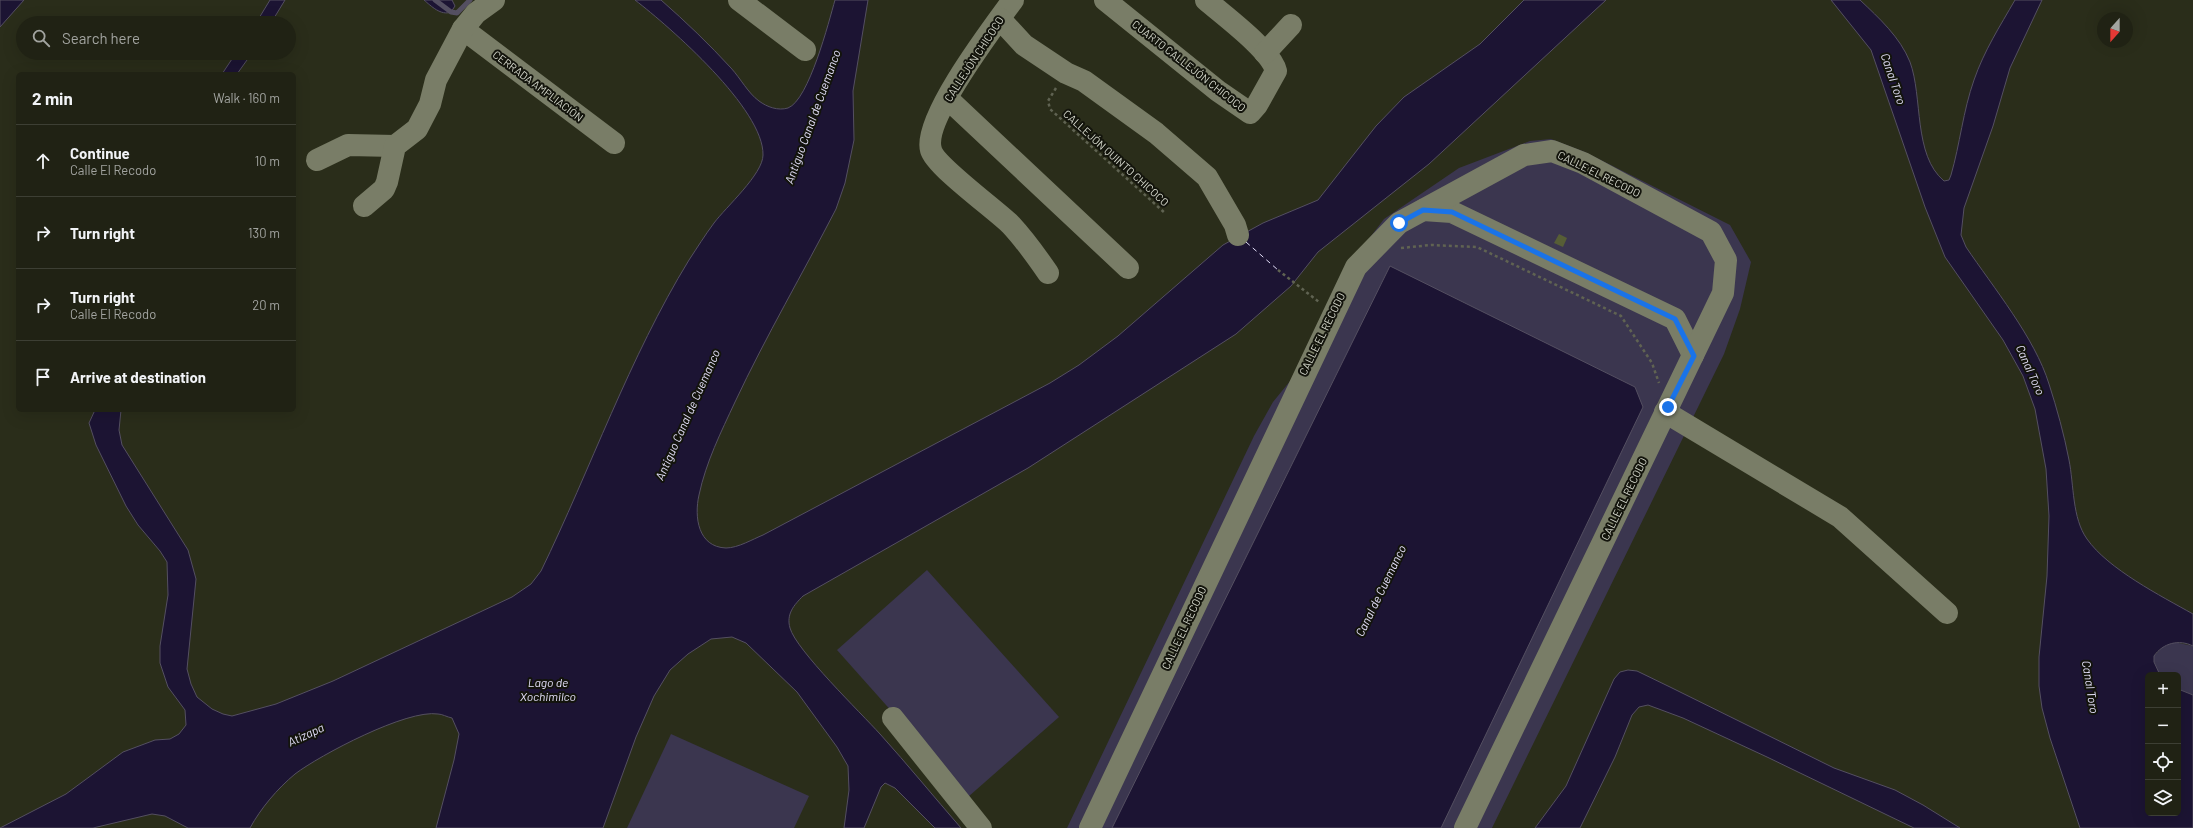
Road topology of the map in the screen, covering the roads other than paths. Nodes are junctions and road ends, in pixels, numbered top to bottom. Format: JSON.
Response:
{"nodes":[{"id":1,"x":494,"y":0,"type":"edge"},
{"id":2,"x":739,"y":0,"type":"edge"},
{"id":3,"x":1013,"y":0,"type":"edge"},
{"id":4,"x":1105,"y":0,"type":"edge"},
{"id":5,"x":1206,"y":0,"type":"edge"},
{"id":6,"x":1000,"y":19,"type":"junction"},
{"id":7,"x":1291,"y":25,"type":"dead end"},
{"id":8,"x":463,"y":29,"type":"junction"},
{"id":9,"x":805,"y":50,"type":"dead end"},
{"id":10,"x":1265,"y":53,"type":"junction"},
{"id":11,"x":948,"y":99,"type":"junction"},
{"id":12,"x":614,"y":143,"type":"dead end"},
{"id":13,"x":318,"y":160,"type":"dead end"},
{"id":14,"x":390,"y":167,"type":"junction"},
{"id":15,"x":364,"y":206,"type":"dead end"},
{"id":16,"x":1423,"y":210,"type":"junction"},
{"id":17,"x":1238,"y":235,"type":"dead end"},
{"id":18,"x":1128,"y":268,"type":"dead end"},
{"id":19,"x":1048,"y":273,"type":"dead end"},
{"id":20,"x":1694,"y":356,"type":"junction"},
{"id":21,"x":1666,"y":410,"type":"junction"},
{"id":22,"x":1947,"y":613,"type":"dead end"},
{"id":23,"x":893,"y":718,"type":"dead end"},
{"id":24,"x":981,"y":828,"type":"edge"},
{"id":25,"x":1090,"y":828,"type":"edge"},
{"id":26,"x":1465,"y":828,"type":"edge"}],
"edges":[{"from":1,"to":8,"type":"street"},
{"from":2,"to":9,"type":"street"},
{"from":3,"to":6,"type":"street","name":"CALLEJÓN CHICOCO"},
{"from":4,"to":10,"type":"street","name":"CUARTO CALLEJÓN CHICOCO"},
{"from":5,"to":10,"type":"street","name":"CUARTO CALLEJÓN CHICOCO"},
{"from":6,"to":11,"type":"street","name":"CALLEJÓN CHICOCO"},
{"from":6,"to":17,"type":"street"},
{"from":7,"to":10,"type":"street"},
{"from":8,"to":12,"type":"street","name":"CERRADA AMPLIACIÓN"},
{"from":8,"to":14,"type":"street"},
{"from":11,"to":18,"type":"street"},
{"from":11,"to":19,"type":"street","name":"CALLEJÓN CHICOCO"},
{"from":13,"to":14,"type":"street"},
{"from":14,"to":15,"type":"street"},
{"from":16,"to":20,"type":"street"},
{"from":16,"to":20,"type":"street","name":"CALLE EL RECODO"},
{"from":16,"to":25,"type":"street","name":"CALLE EL RECODO"},
{"from":20,"to":21,"type":"street","name":"CALLE EL RECODO"},
{"from":21,"to":22,"type":"street"},
{"from":21,"to":26,"type":"street","name":"CALLE EL RECODO"},
{"from":23,"to":24,"type":"street"}]}
